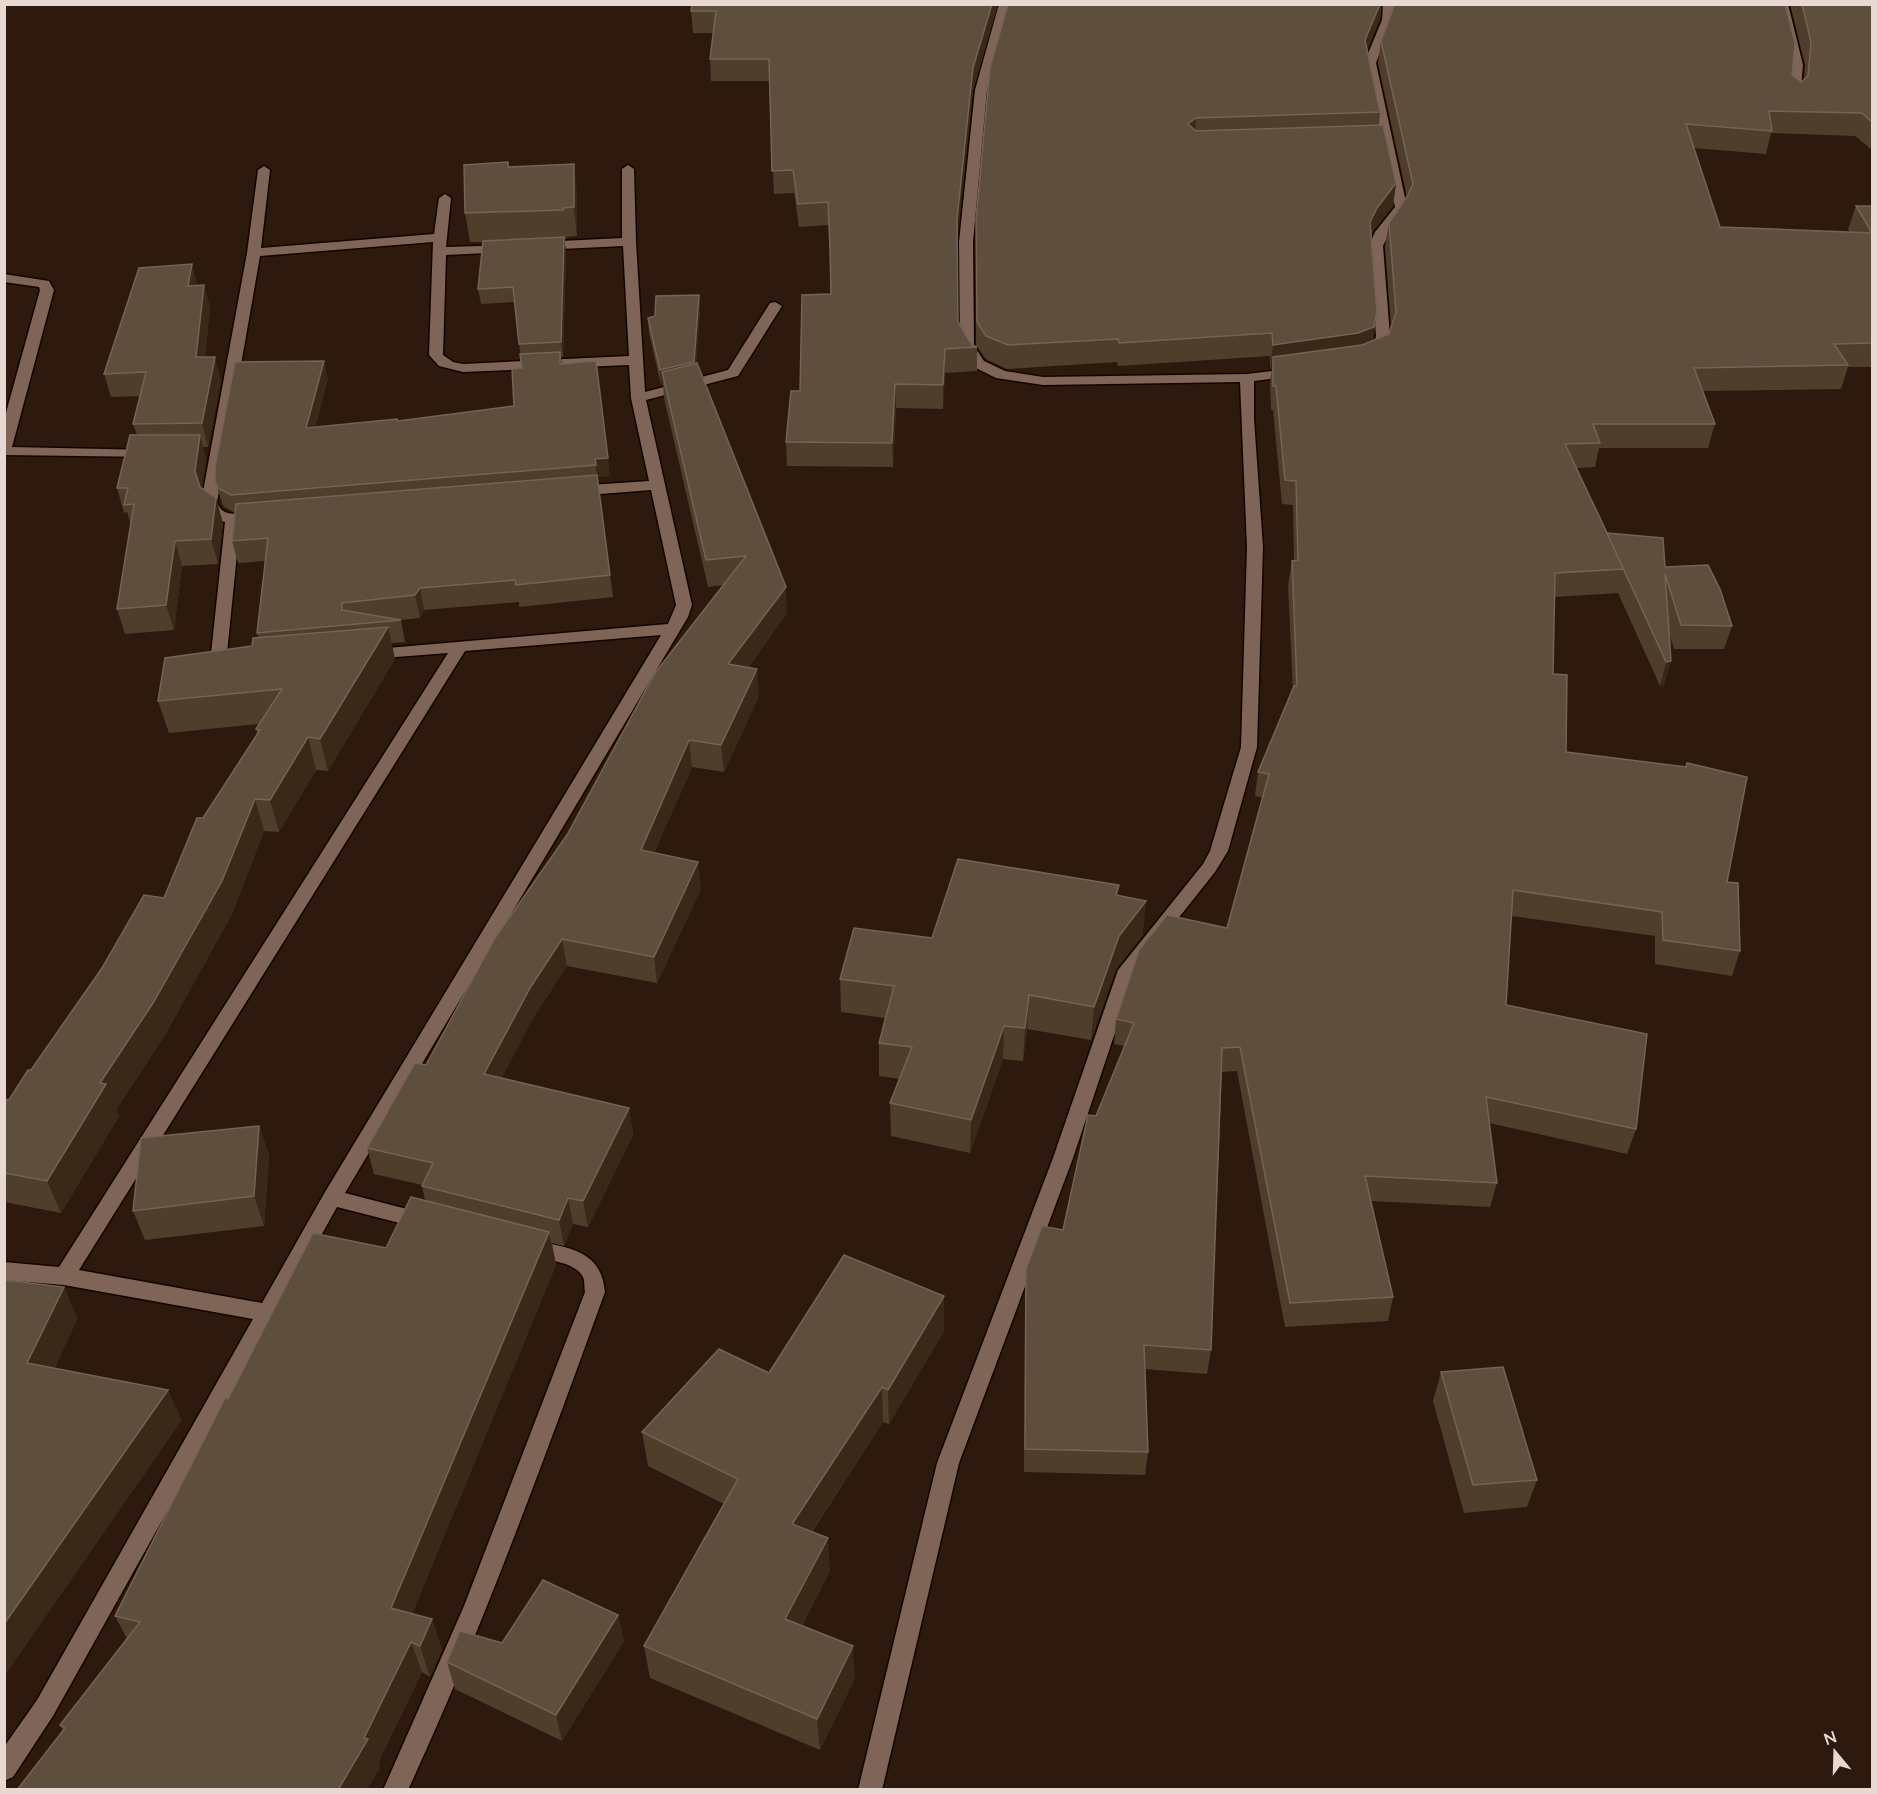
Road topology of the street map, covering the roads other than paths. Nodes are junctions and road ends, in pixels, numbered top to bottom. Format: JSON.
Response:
{"nodes":[{"id":1,"x":1005,"y":4,"type":"edge"},
{"id":2,"x":1389,"y":4,"type":"edge"},
{"id":3,"x":1782,"y":4,"type":"edge"},
{"id":4,"x":1794,"y":98,"type":"edge"},
{"id":5,"x":628,"y":169,"type":"dead end"},
{"id":6,"x":264,"y":171,"type":"dead end"},
{"id":7,"x":445,"y":198,"type":"dead end"},
{"id":8,"x":628,"y":242,"type":"junction"},
{"id":9,"x":440,"y":244,"type":"junction"},
{"id":10,"x":254,"y":253,"type":"junction"},
{"id":11,"x":4,"y":278,"type":"edge"},
{"id":12,"x":775,"y":306,"type":"dead end"},
{"id":13,"x":636,"y":360,"type":"junction"},
{"id":14,"x":1358,"y":363,"type":"edge"},
{"id":15,"x":1307,"y":370,"type":"edge"},
{"id":16,"x":1247,"y":378,"type":"junction"},
{"id":17,"x":638,"y":398,"type":"junction"},
{"id":18,"x":4,"y":450,"type":"edge"},
{"id":19,"x":161,"y":453,"type":"edge"},
{"id":20,"x":657,"y":485,"type":"junction"},
{"id":21,"x":562,"y":492,"type":"edge"},
{"id":22,"x":268,"y":517,"type":"edge"},
{"id":23,"x":233,"y":520,"type":"junction"},
{"id":24,"x":674,"y":629,"type":"junction"},
{"id":25,"x":459,"y":648,"type":"junction"},
{"id":26,"x":352,"y":656,"type":"edge"},
{"id":27,"x":245,"y":664,"type":"edge"},
{"id":28,"x":333,"y":1198,"type":"junction"},
{"id":29,"x":447,"y":1227,"type":"edge"},
{"id":30,"x":516,"y":1244,"type":"edge"},
{"id":31,"x":4,"y":1271,"type":"edge"},
{"id":32,"x":64,"y":1276,"type":"junction"},
{"id":33,"x":266,"y":1313,"type":"junction"},
{"id":34,"x":4,"y":1769,"type":"edge"},
{"id":35,"x":395,"y":1790,"type":"edge"},
{"id":36,"x":870,"y":1790,"type":"edge"}],
"edges":[{"from":1,"to":16,"type":"street"},
{"from":2,"to":14,"type":"street"},
{"from":3,"to":4,"type":"street"},
{"from":5,"to":8,"type":"street"},
{"from":6,"to":10,"type":"street"},
{"from":7,"to":9,"type":"street"},
{"from":8,"to":9,"type":"street"},
{"from":8,"to":13,"type":"street"},
{"from":9,"to":10,"type":"street"},
{"from":9,"to":13,"type":"street"},
{"from":10,"to":23,"type":"street"},
{"from":11,"to":18,"type":"street"},
{"from":12,"to":17,"type":"street"},
{"from":13,"to":17,"type":"street"},
{"from":15,"to":16,"type":"street"},
{"from":16,"to":36,"type":"street"},
{"from":17,"to":20,"type":"street"},
{"from":18,"to":19,"type":"street"},
{"from":20,"to":21,"type":"street"},
{"from":20,"to":24,"type":"street"},
{"from":22,"to":23,"type":"street"},
{"from":23,"to":27,"type":"street"},
{"from":24,"to":25,"type":"street"},
{"from":24,"to":28,"type":"street"},
{"from":25,"to":26,"type":"street"},
{"from":25,"to":32,"type":"street"},
{"from":28,"to":29,"type":"street"},
{"from":28,"to":33,"type":"street"},
{"from":30,"to":35,"type":"street"},
{"from":31,"to":32,"type":"street"},
{"from":32,"to":33,"type":"street"},
{"from":33,"to":34,"type":"street"}]}
